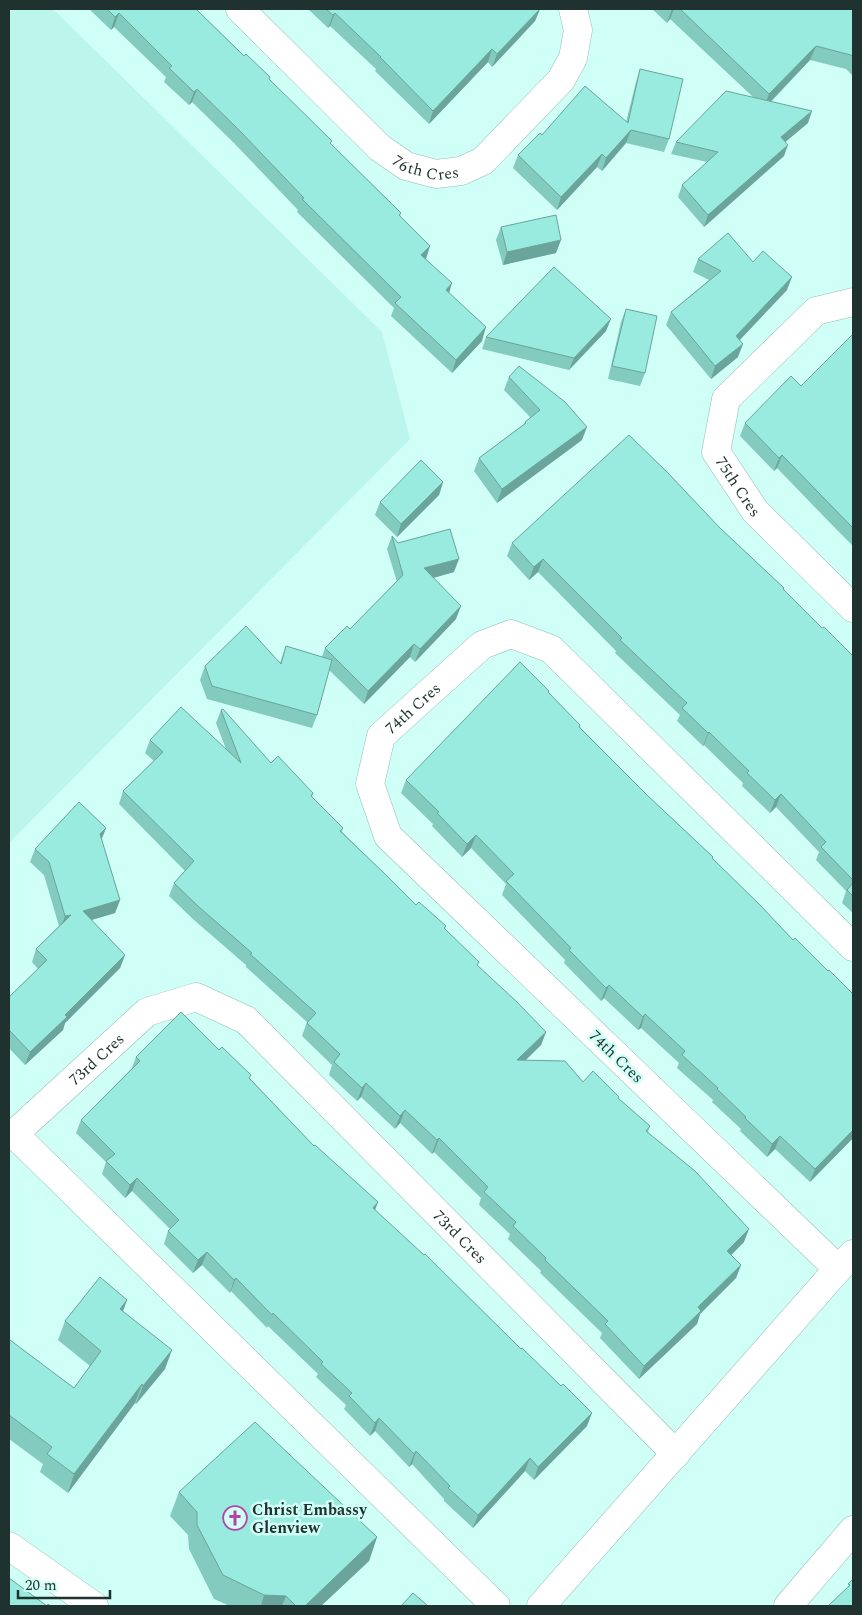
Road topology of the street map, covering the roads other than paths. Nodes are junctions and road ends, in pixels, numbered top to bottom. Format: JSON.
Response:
{"nodes":[{"id":1,"x":240,"y":9,"type":"edge"},
{"id":2,"x":573,"y":9,"type":"edge"},
{"id":3,"x":853,"y":302,"type":"edge"},
{"id":4,"x":853,"y":608,"type":"edge"},
{"id":5,"x":853,"y":947,"type":"edge"},
{"id":6,"x":845,"y":1261,"type":"edge"},
{"id":7,"x":676,"y":1454,"type":"junction"},
{"id":8,"x":853,"y":1530,"type":"edge"},
{"id":9,"x":9,"y":1546,"type":"edge"},
{"id":10,"x":94,"y":1606,"type":"edge"},
{"id":11,"x":496,"y":1606,"type":"edge"},
{"id":12,"x":541,"y":1606,"type":"edge"},
{"id":13,"x":788,"y":1606,"type":"edge"}],
"edges":[{"from":1,"to":2,"type":"street","name":"76th Cres"},
{"from":3,"to":4,"type":"street","name":"75th Cres"},
{"from":5,"to":6,"type":"street","name":"74th Cres"},
{"from":6,"to":7,"type":"street"},
{"from":7,"to":11,"type":"street","name":"73rd Cres"},
{"from":7,"to":12,"type":"street"},
{"from":8,"to":13,"type":"street"},
{"from":9,"to":10,"type":"street"}]}
